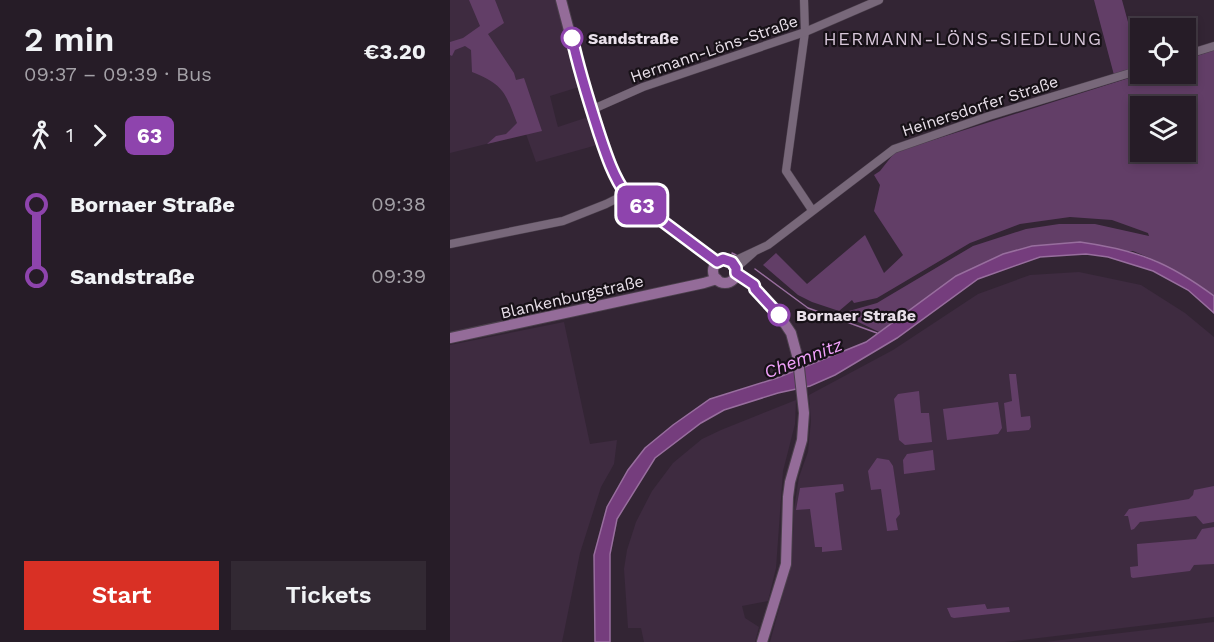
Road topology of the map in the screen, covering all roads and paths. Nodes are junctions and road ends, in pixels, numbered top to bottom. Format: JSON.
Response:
{"nodes":[{"id":1,"x":561,"y":0,"type":"edge"},
{"id":2,"x":804,"y":0,"type":"edge"},
{"id":3,"x":879,"y":0,"type":"edge"},
{"id":4,"x":805,"y":32,"type":"junction"},
{"id":5,"x":1214,"y":46,"type":"edge"},
{"id":6,"x":1196,"y":52,"type":"edge"},
{"id":7,"x":1130,"y":73,"type":"edge"},
{"id":8,"x":591,"y":110,"type":"junction"},
{"id":9,"x":626,"y":194,"type":"junction"},
{"id":10,"x":812,"y":210,"type":"junction"},
{"id":11,"x":450,"y":244,"type":"edge"},
{"id":12,"x":715,"y":270,"type":"junction"},
{"id":13,"x":734,"y":271,"type":"junction"},
{"id":14,"x":450,"y":338,"type":"edge"},
{"id":15,"x":762,"y":642,"type":"edge"}],
"edges":[{"from":1,"to":8,"type":"main road"},
{"from":2,"to":4,"type":"street"},
{"from":3,"to":4,"type":"street","name":"Hermann-Löns-Straße"},
{"from":4,"to":8,"type":"street","name":"Hermann-Löns-Straße"},
{"from":4,"to":10,"type":"street"},
{"from":5,"to":6,"type":"street"},
{"from":7,"to":10,"type":"street","name":"Heinersdorfer Straße"},
{"from":8,"to":9,"type":"main road"},
{"from":9,"to":11,"type":"street"},
{"from":9,"to":12,"type":"main road"},
{"from":10,"to":13,"type":"street","name":"Heinersdorfer Straße"},
{"from":12,"to":13,"type":"main road"},
{"from":12,"to":13,"type":"main road"},
{"from":12,"to":14,"type":"main road","name":"Blankenburgstraße"},
{"from":13,"to":15,"type":"main road"}]}
